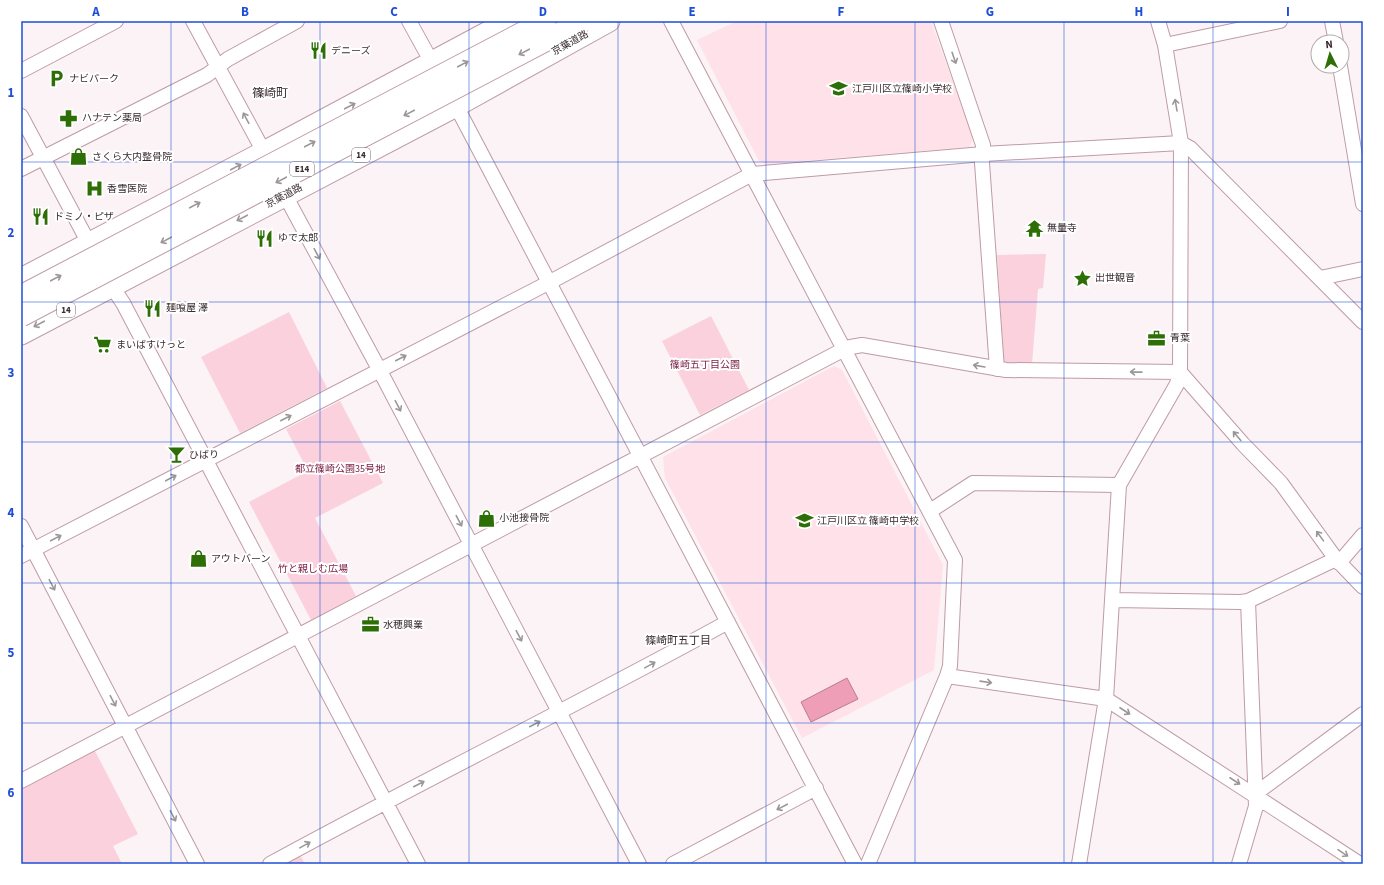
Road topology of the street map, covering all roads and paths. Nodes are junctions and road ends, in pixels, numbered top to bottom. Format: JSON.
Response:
{"nodes":[{"id":1,"x":116,"y":21,"type":"edge"},
{"id":2,"x":193,"y":21,"type":"edge"},
{"id":3,"x":297,"y":21,"type":"edge"},
{"id":4,"x":409,"y":21,"type":"edge"},
{"id":5,"x":510,"y":21,"type":"edge"},
{"id":6,"x":545,"y":21,"type":"edge"},
{"id":7,"x":583,"y":21,"type":"edge"},
{"id":8,"x":609,"y":21,"type":"edge"},
{"id":9,"x":671,"y":21,"type":"edge"},
{"id":10,"x":941,"y":21,"type":"edge"},
{"id":11,"x":1158,"y":21,"type":"edge"},
{"id":12,"x":1280,"y":21,"type":"edge"},
{"id":13,"x":1332,"y":21,"type":"edge"},
{"id":14,"x":92,"y":26,"type":"edge"},
{"id":15,"x":1334,"y":34,"type":"edge"},
{"id":16,"x":1165,"y":45,"type":"junction"},
{"id":17,"x":431,"y":62,"type":"junction"},
{"id":18,"x":219,"y":67,"type":"junction"},
{"id":19,"x":21,"y":71,"type":"edge"},
{"id":20,"x":1341,"y":74,"type":"edge"},
{"id":21,"x":456,"y":106,"type":"junction"},
{"id":22,"x":21,"y":116,"type":"edge"},
{"id":23,"x":1181,"y":143,"type":"junction"},
{"id":24,"x":264,"y":152,"type":"junction"},
{"id":25,"x":983,"y":154,"type":"junction"},
{"id":26,"x":44,"y":158,"type":"junction"},
{"id":27,"x":21,"y":170,"type":"edge"},
{"id":28,"x":752,"y":174,"type":"junction"},
{"id":29,"x":285,"y":195,"type":"junction"},
{"id":30,"x":1363,"y":204,"type":"edge"},
{"id":31,"x":90,"y":244,"type":"junction"},
{"id":32,"x":1363,"y":270,"type":"edge"},
{"id":33,"x":1320,"y":278,"type":"junction"},
{"id":34,"x":21,"y":279,"type":"edge"},
{"id":35,"x":550,"y":282,"type":"junction"},
{"id":36,"x":111,"y":287,"type":"junction"},
{"id":37,"x":21,"y":296,"type":"edge"},
{"id":38,"x":21,"y":316,"type":"edge"},
{"id":39,"x":1363,"y":322,"type":"edge"},
{"id":40,"x":21,"y":334,"type":"edge"},
{"id":41,"x":845,"y":348,"type":"junction"},
{"id":42,"x":379,"y":369,"type":"junction"},
{"id":43,"x":998,"y":369,"type":"junction"},
{"id":44,"x":1180,"y":372,"type":"junction"},
{"id":45,"x":641,"y":454,"type":"junction"},
{"id":46,"x":205,"y":459,"type":"junction"},
{"id":47,"x":1118,"y":485,"type":"junction"},
{"id":48,"x":930,"y":511,"type":"junction"},
{"id":49,"x":21,"y":526,"type":"edge"},
{"id":50,"x":1363,"y":535,"type":"edge"},
{"id":51,"x":471,"y":544,"type":"junction"},
{"id":52,"x":34,"y":550,"type":"junction"},
{"id":53,"x":21,"y":556,"type":"edge"},
{"id":54,"x":1337,"y":561,"type":"junction"},
{"id":55,"x":1363,"y":587,"type":"edge"},
{"id":56,"x":1113,"y":600,"type":"junction"},
{"id":57,"x":1248,"y":601,"type":"junction"},
{"id":58,"x":728,"y":622,"type":"junction"},
{"id":59,"x":297,"y":636,"type":"junction"},
{"id":60,"x":947,"y":676,"type":"junction"},
{"id":61,"x":1106,"y":699,"type":"junction"},
{"id":62,"x":558,"y":712,"type":"junction"},
{"id":63,"x":1363,"y":714,"type":"edge"},
{"id":64,"x":126,"y":726,"type":"junction"},
{"id":65,"x":21,"y":781,"type":"edge"},
{"id":66,"x":816,"y":788,"type":"junction"},
{"id":67,"x":1255,"y":794,"type":"junction"},
{"id":68,"x":385,"y":802,"type":"junction"},
{"id":69,"x":197,"y":864,"type":"edge"},
{"id":70,"x":270,"y":864,"type":"edge"},
{"id":71,"x":418,"y":864,"type":"edge"},
{"id":72,"x":639,"y":864,"type":"edge"},
{"id":73,"x":674,"y":864,"type":"edge"},
{"id":74,"x":855,"y":864,"type":"edge"},
{"id":75,"x":868,"y":864,"type":"edge"},
{"id":76,"x":1079,"y":864,"type":"edge"},
{"id":77,"x":1239,"y":864,"type":"edge"},
{"id":78,"x":1360,"y":864,"type":"edge"}],
"edges":[{"from":1,"to":14,"type":"street"},
{"from":2,"to":18,"type":"street"},
{"from":3,"to":18,"type":"street"},
{"from":4,"to":17,"type":"street"},
{"from":5,"to":17,"type":"highway"},
{"from":37,"to":6,"type":"highway","number":"E14","one_way":true,"bridge":true},
{"from":7,"to":38,"type":"highway","name":"京葉道路","number":"E14","one_way":true,"bridge":true},
{"from":8,"to":21,"type":"highway","name":"京葉道路","number":"14"},
{"from":9,"to":28,"type":"street"},
{"from":10,"to":25,"type":"street","one_way":true},
{"from":11,"to":16,"type":"street"},
{"from":12,"to":16,"type":"street"},
{"from":13,"to":15,"type":"street"},
{"from":14,"to":19,"type":"street"},
{"from":23,"to":16,"type":"street","one_way":true},
{"from":17,"to":21,"type":"street"},
{"from":24,"to":17,"type":"highway","one_way":true},
{"from":24,"to":18,"type":"street","one_way":true},
{"from":18,"to":26,"type":"street"},
{"from":20,"to":30,"type":"street"},
{"from":21,"to":29,"type":"highway","name":"京葉道路","number":"14"},
{"from":21,"to":35,"type":"street"},
{"from":22,"to":26,"type":"street"},
{"from":23,"to":25,"type":"street"},
{"from":23,"to":33,"type":"street"},
{"from":23,"to":44,"type":"street"},
{"from":31,"to":24,"type":"highway","one_way":true},
{"from":25,"to":28,"type":"street"},
{"from":25,"to":43,"type":"street"},
{"from":26,"to":27,"type":"street"},
{"from":26,"to":31,"type":"street"},
{"from":28,"to":35,"type":"street"},
{"from":28,"to":41,"type":"street"},
{"from":29,"to":36,"type":"highway","name":"京葉道路","number":"14","one_way":true},
{"from":29,"to":42,"type":"street","one_way":true},
{"from":31,"to":34,"type":"highway"},
{"from":31,"to":36,"type":"street"},
{"from":32,"to":33,"type":"street"},
{"from":33,"to":39,"type":"street"},
{"from":42,"to":35,"type":"street","one_way":true},
{"from":35,"to":45,"type":"street"},
{"from":36,"to":40,"type":"highway","name":"京葉道路","number":"14","one_way":true},
{"from":36,"to":46,"type":"street"},
{"from":43,"to":41,"type":"street","one_way":true},
{"from":41,"to":45,"type":"street"},
{"from":41,"to":48,"type":"street"},
{"from":46,"to":42,"type":"street","one_way":true},
{"from":42,"to":51,"type":"street","one_way":true},
{"from":44,"to":43,"type":"street","one_way":true},
{"from":44,"to":47,"type":"street"},
{"from":54,"to":44,"type":"street","one_way":true},
{"from":45,"to":51,"type":"street"},
{"from":45,"to":58,"type":"street"},
{"from":52,"to":46,"type":"street","one_way":true},
{"from":46,"to":59,"type":"street"},
{"from":47,"to":48,"type":"street"},
{"from":47,"to":56,"type":"street"},
{"from":48,"to":60,"type":"street"},
{"from":49,"to":52,"type":"street"},
{"from":50,"to":54,"type":"street"},
{"from":51,"to":59,"type":"street"},
{"from":51,"to":62,"type":"street","one_way":true},
{"from":52,"to":53,"type":"street"},
{"from":52,"to":64,"type":"street","one_way":true},
{"from":54,"to":55,"type":"street"},
{"from":54,"to":57,"type":"street"},
{"from":56,"to":57,"type":"street"},
{"from":56,"to":61,"type":"street"},
{"from":57,"to":67,"type":"street"},
{"from":62,"to":58,"type":"street","one_way":true},
{"from":58,"to":66,"type":"street"},
{"from":59,"to":64,"type":"street"},
{"from":59,"to":68,"type":"street"},
{"from":60,"to":61,"type":"street","one_way":true},
{"from":60,"to":75,"type":"street"},
{"from":61,"to":67,"type":"street","one_way":true},
{"from":61,"to":76,"type":"street"},
{"from":68,"to":62,"type":"street","one_way":true},
{"from":62,"to":72,"type":"street"},
{"from":63,"to":67,"type":"street"},
{"from":64,"to":65,"type":"street"},
{"from":64,"to":69,"type":"street","one_way":true},
{"from":66,"to":73,"type":"street","one_way":true},
{"from":66,"to":74,"type":"street"},
{"from":67,"to":77,"type":"street"},
{"from":67,"to":78,"type":"street","one_way":true},
{"from":70,"to":68,"type":"street","one_way":true},
{"from":68,"to":71,"type":"street"}]}
